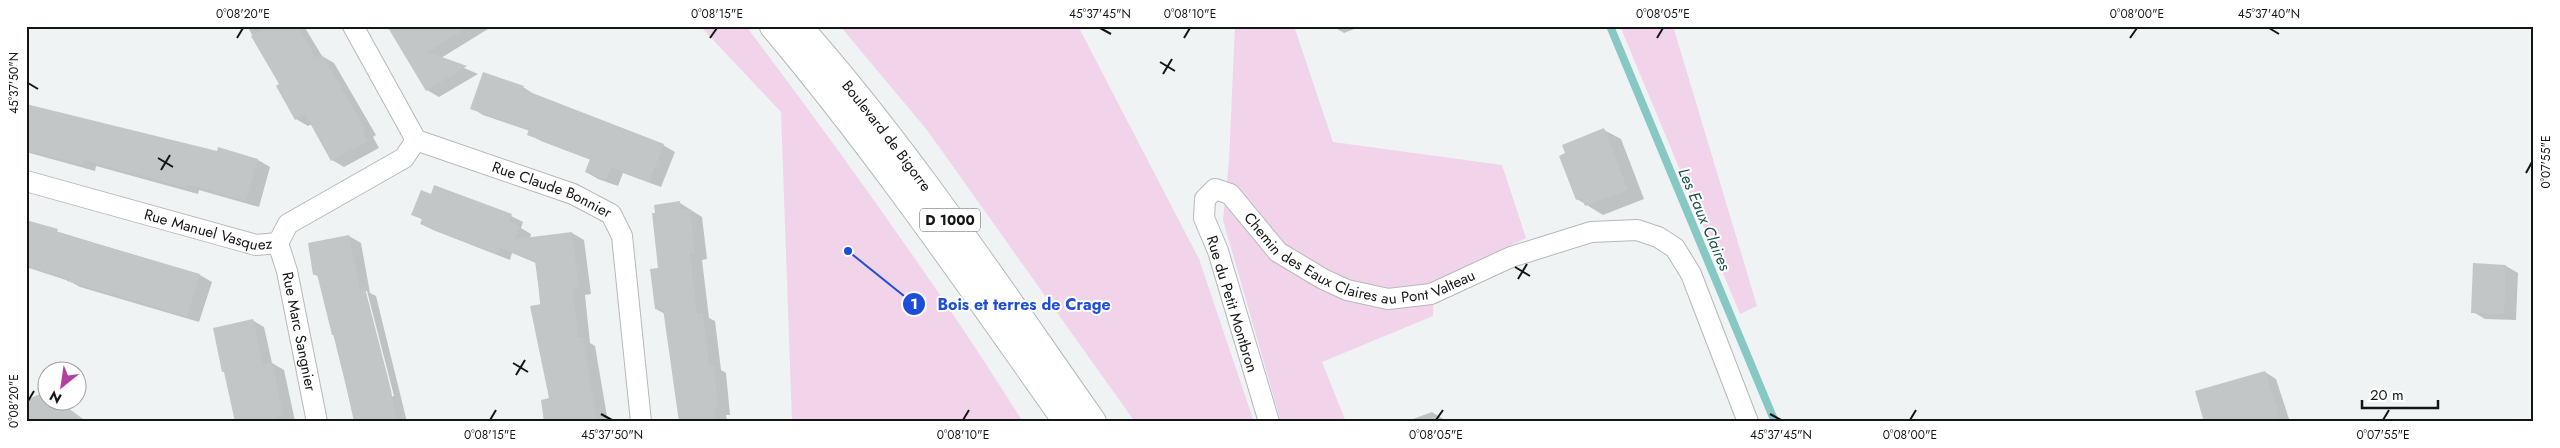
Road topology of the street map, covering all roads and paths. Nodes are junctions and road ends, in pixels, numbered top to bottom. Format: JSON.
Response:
{"nodes":[{"id":1,"x":353,"y":26,"type":"edge"},
{"id":2,"x":774,"y":26,"type":"edge"},
{"id":3,"x":797,"y":26,"type":"edge"},
{"id":4,"x":416,"y":140,"type":"junction"},
{"id":5,"x":26,"y":181,"type":"edge"},
{"id":6,"x":1215,"y":189,"type":"joint"},
{"id":7,"x":278,"y":243,"type":"junction"},
{"id":8,"x":317,"y":422,"type":"edge"},
{"id":9,"x":641,"y":422,"type":"edge"},
{"id":10,"x":1068,"y":422,"type":"edge"},
{"id":11,"x":1092,"y":422,"type":"edge"},
{"id":12,"x":1269,"y":422,"type":"edge"},
{"id":13,"x":1748,"y":422,"type":"edge"}],
"edges":[{"from":1,"to":4,"type":"street"},
{"from":2,"to":10,"type":"main road","name":"Boulevard de Bigorre","number":"D 1000"},
{"from":3,"to":11,"type":"main road","name":"Boulevard de Bigorre","number":"D 1000"},
{"from":4,"to":7,"type":"street","name":"Rue Manuel Vasquez"},
{"from":4,"to":9,"type":"street","name":"Rue Claude Bonnier"},
{"from":5,"to":7,"type":"street","name":"Rue Manuel Vasquez"},
{"from":6,"to":12,"type":"street","name":"Rue du Petit Montbron"},
{"from":6,"to":13,"type":"street","name":"Chemin des Eaux Claires au Pont Valteau"},
{"from":7,"to":8,"type":"street","name":"Rue Marc Sangnier"}]}
